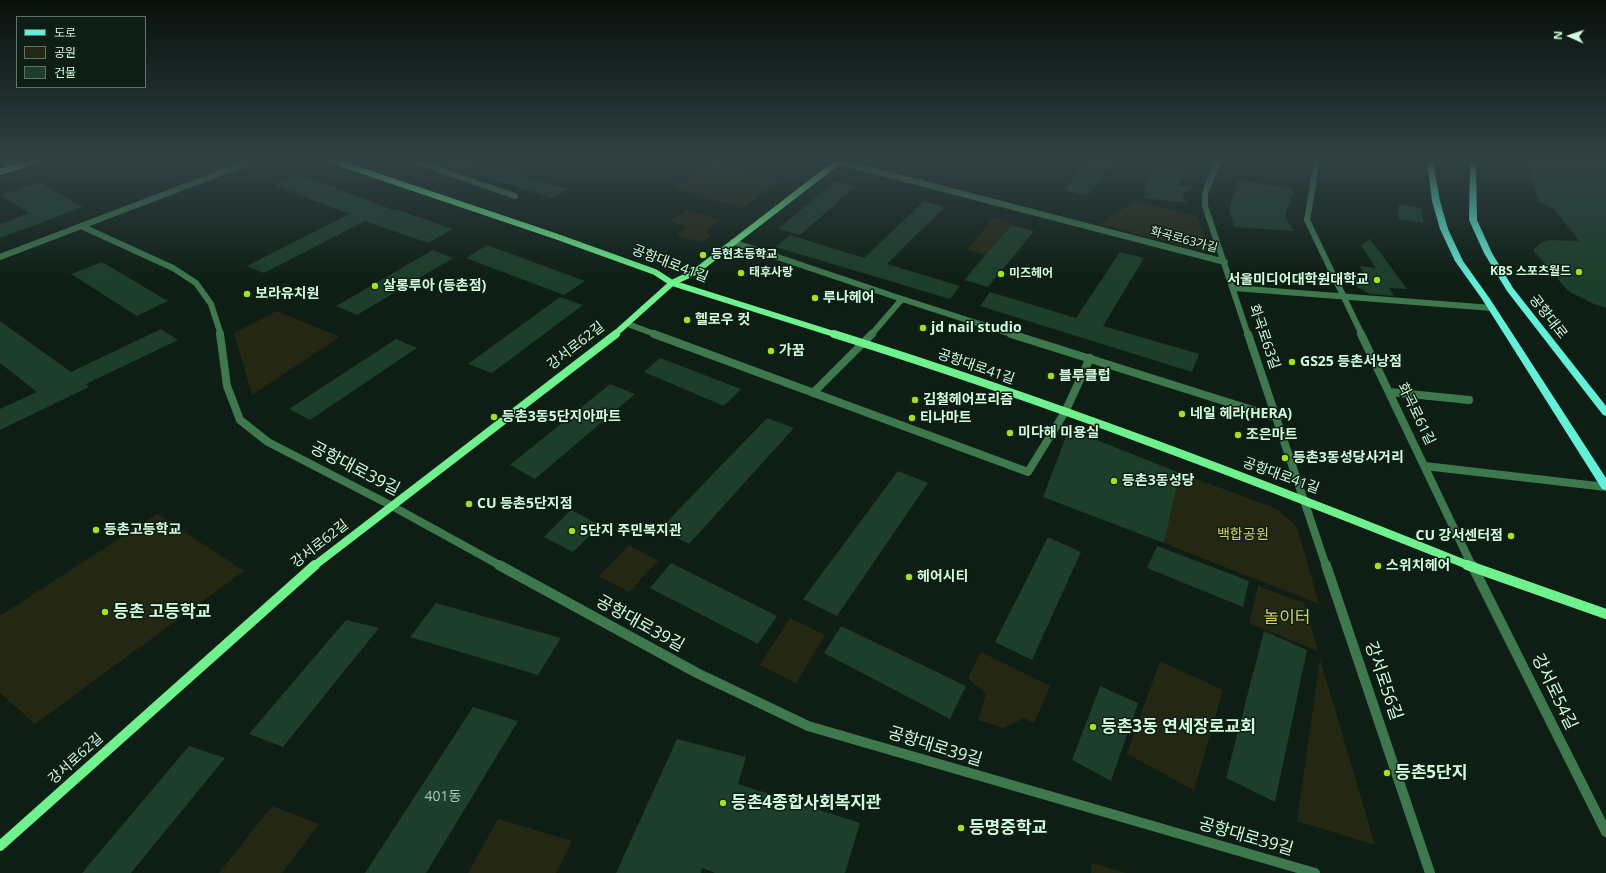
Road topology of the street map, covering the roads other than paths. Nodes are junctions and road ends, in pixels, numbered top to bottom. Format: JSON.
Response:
{"nodes":[{"id":1,"x":145,"y":202,"type":"edge"},
{"id":2,"x":454,"y":202,"type":"edge"},
{"id":3,"x":785,"y":202,"type":"edge"},
{"id":4,"x":994,"y":202,"type":"edge"},
{"id":5,"x":1205,"y":202,"type":"edge"},
{"id":6,"x":1310,"y":202,"type":"edge"},
{"id":7,"x":1436,"y":202,"type":"edge"},
{"id":8,"x":1473,"y":202,"type":"edge"},
{"id":9,"x":81,"y":226,"type":"junction"},
{"id":10,"x":733,"y":242,"type":"junction"},
{"id":11,"x":0,"y":257,"type":"edge"},
{"id":12,"x":1225,"y":262,"type":"junction"},
{"id":13,"x":672,"y":283,"type":"junction"},
{"id":14,"x":1234,"y":288,"type":"junction"},
{"id":15,"x":1344,"y":297,"type":"junction"},
{"id":16,"x":902,"y":299,"type":"junction"},
{"id":17,"x":1492,"y":308,"type":"junction"},
{"id":18,"x":628,"y":324,"type":"junction"},
{"id":19,"x":864,"y":343,"type":"junction"},
{"id":20,"x":1090,"y":358,"type":"junction"},
{"id":21,"x":1390,"y":392,"type":"junction"},
{"id":22,"x":813,"y":393,"type":"junction"},
{"id":23,"x":1469,"y":400,"type":"dead end"},
{"id":24,"x":1065,"y":412,"type":"junction"},
{"id":25,"x":1606,"y":412,"type":"edge"},
{"id":26,"x":1278,"y":418,"type":"junction"},
{"id":27,"x":1426,"y":466,"type":"junction"},
{"id":28,"x":1606,"y":486,"type":"edge"},
{"id":29,"x":1305,"y":500,"type":"junction"},
{"id":30,"x":392,"y":506,"type":"junction"},
{"id":31,"x":1473,"y":567,"type":"junction"},
{"id":32,"x":1606,"y":614,"type":"edge"},
{"id":33,"x":1606,"y":832,"type":"edge"},
{"id":34,"x":0,"y":846,"type":"edge"},
{"id":35,"x":1315,"y":873,"type":"edge"},
{"id":36,"x":1430,"y":873,"type":"edge"}],
"edges":[{"from":1,"to":9,"type":"street"},
{"from":2,"to":13,"type":"street","name":"공항대로41길"},
{"from":3,"to":10,"type":"street","name":"강서로62길"},
{"from":4,"to":12,"type":"street","name":"화곡로63가길"},
{"from":5,"to":12,"type":"street","name":"화곡로63길"},
{"from":6,"to":15,"type":"street","name":"화곡로61길"},
{"from":7,"to":17,"type":"main road"},
{"from":8,"to":25,"type":"main road","name":"공항대로"},
{"from":9,"to":11,"type":"street"},
{"from":9,"to":30,"type":"street","name":"공항대로39길"},
{"from":10,"to":13,"type":"street","name":"강서로62길"},
{"from":10,"to":16,"type":"street"},
{"from":12,"to":14,"type":"street","name":"화곡로63길"},
{"from":13,"to":18,"type":"street","name":"강서로62길"},
{"from":13,"to":19,"type":"street","name":"공항대로41길"},
{"from":14,"to":15,"type":"street"},
{"from":14,"to":26,"type":"street","name":"화곡로63길"},
{"from":15,"to":17,"type":"street"},
{"from":15,"to":21,"type":"street","name":"화곡로61길"},
{"from":16,"to":19,"type":"street"},
{"from":16,"to":20,"type":"street"},
{"from":17,"to":28,"type":"main road"},
{"from":18,"to":22,"type":"street"},
{"from":18,"to":30,"type":"street","name":"강서로62길"},
{"from":19,"to":22,"type":"street"},
{"from":19,"to":24,"type":"street","name":"공항대로41길"},
{"from":20,"to":24,"type":"street"},
{"from":20,"to":26,"type":"street"},
{"from":21,"to":23,"type":"street"},
{"from":21,"to":27,"type":"street","name":"화곡로61길"},
{"from":22,"to":24,"type":"street"},
{"from":24,"to":29,"type":"street","name":"공항대로41길"},
{"from":26,"to":29,"type":"street","name":"화곡로63길"},
{"from":27,"to":28,"type":"street"},
{"from":27,"to":31,"type":"street","name":"화곡로61길"},
{"from":29,"to":31,"type":"street","name":"공항대로41길"},
{"from":29,"to":36,"type":"street","name":"강서로56길"},
{"from":30,"to":34,"type":"street","name":"강서로62길"},
{"from":30,"to":35,"type":"street","name":"공항대로39길"},
{"from":31,"to":32,"type":"street","name":"공항대로41길"},
{"from":31,"to":33,"type":"street","name":"강서로54길"}]}
